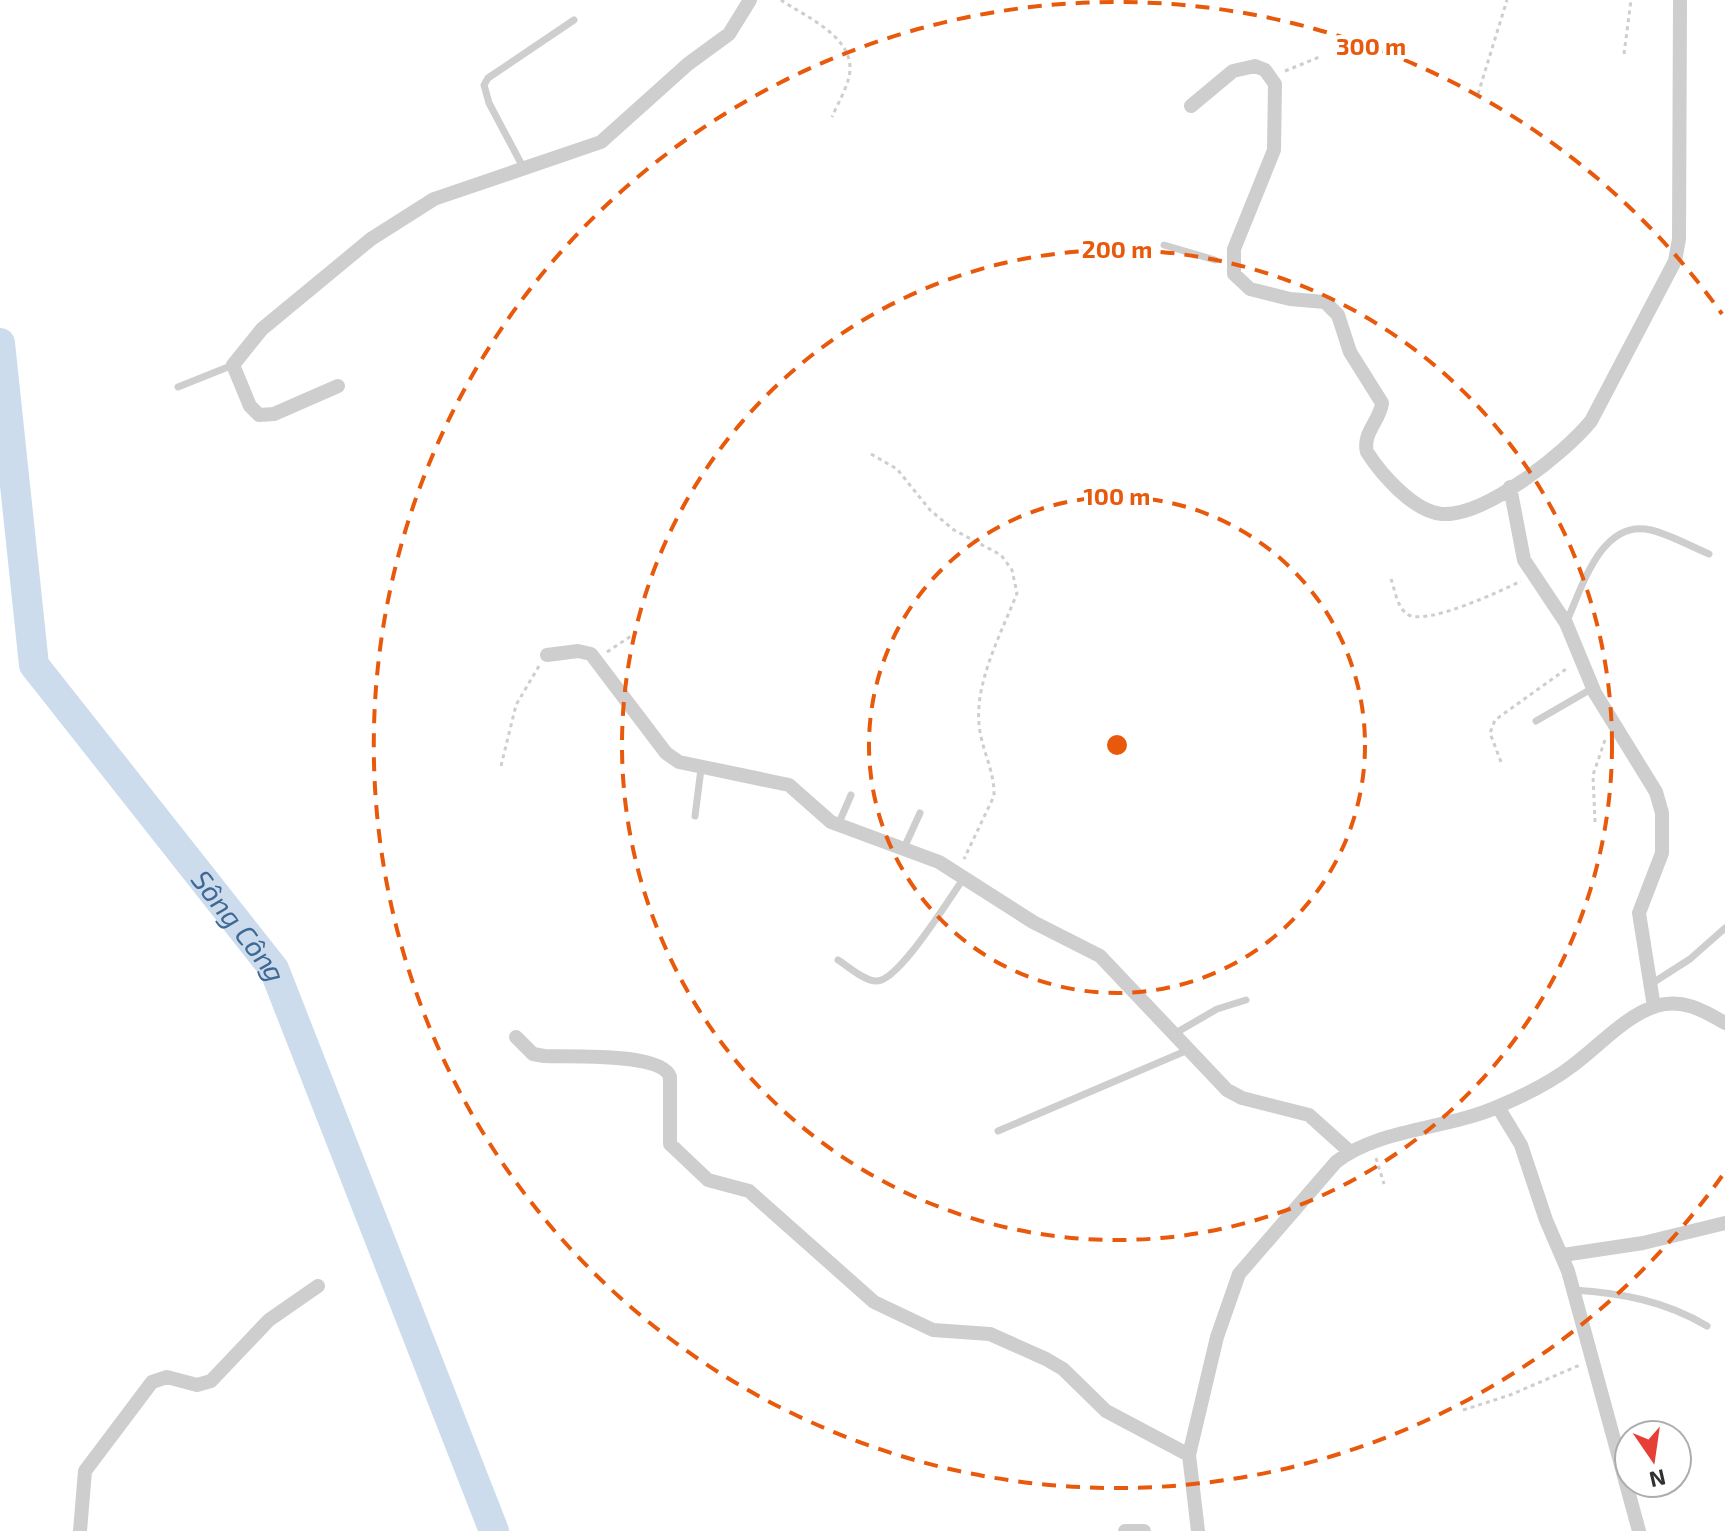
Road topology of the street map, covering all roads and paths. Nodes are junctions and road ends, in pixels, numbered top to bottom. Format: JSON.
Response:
{"nodes":[{"id":1,"x":750,"y":0,"type":"edge"},
{"id":2,"x":781,"y":0,"type":"edge"},
{"id":3,"x":1507,"y":0,"type":"edge"},
{"id":4,"x":1631,"y":0,"type":"edge"},
{"id":5,"x":1680,"y":0,"type":"edge"},
{"id":6,"x":574,"y":20,"type":"dead end"},
{"id":7,"x":1624,"y":54,"type":"dead end"},
{"id":8,"x":1322,"y":56,"type":"dead end"},
{"id":9,"x":1271,"y":77,"type":"junction"},
{"id":10,"x":1478,"y":94,"type":"dead end"},
{"id":11,"x":1191,"y":106,"type":"dead end"},
{"id":12,"x":832,"y":117,"type":"dead end"},
{"id":13,"x":524,"y":169,"type":"junction"},
{"id":14,"x":1164,"y":245,"type":"dead end"},
{"id":15,"x":1215,"y":260,"type":"dead end"},
{"id":16,"x":233,"y":365,"type":"junction"},
{"id":17,"x":338,"y":386,"type":"dead end"},
{"id":18,"x":178,"y":387,"type":"dead end"},
{"id":19,"x":871,"y":454,"type":"dead end"},
{"id":20,"x":1510,"y":487,"type":"junction"},
{"id":21,"x":1709,"y":554,"type":"dead end"},
{"id":22,"x":1532,"y":576,"type":"junction"},
{"id":23,"x":1391,"y":579,"type":"dead end"},
{"id":24,"x":1566,"y":623,"type":"junction"},
{"id":25,"x":637,"y":632,"type":"dead end"},
{"id":26,"x":547,"y":655,"type":"joint"},
{"id":27,"x":1582,"y":658,"type":"junction"},
{"id":28,"x":597,"y":659,"type":"junction"},
{"id":29,"x":1593,"y":688,"type":"junction"},
{"id":30,"x":1536,"y":721,"type":"dead end"},
{"id":31,"x":1614,"y":724,"type":"junction"},
{"id":32,"x":1501,"y":762,"type":"dead end"},
{"id":33,"x":501,"y":766,"type":"dead end"},
{"id":34,"x":701,"y":769,"type":"junction"},
{"id":35,"x":851,"y":795,"type":"dead end"},
{"id":36,"x":920,"y":813,"type":"dead end"},
{"id":37,"x":695,"y":816,"type":"dead end"},
{"id":38,"x":1595,"y":822,"type":"dead end"},
{"id":39,"x":838,"y":825,"type":"junction"},
{"id":40,"x":904,"y":848,"type":"junction"},
{"id":41,"x":960,"y":876,"type":"junction"},
{"id":42,"x":1725,"y":928,"type":"edge"},
{"id":43,"x":838,"y":960,"type":"dead end"},
{"id":44,"x":1651,"y":984,"type":"junction"},
{"id":45,"x":1246,"y":1000,"type":"dead end"},
{"id":46,"x":1654,"y":1007,"type":"junction"},
{"id":47,"x":1725,"y":1023,"type":"edge"},
{"id":48,"x":1174,"y":1034,"type":"junction"},
{"id":49,"x":516,"y":1037,"type":"dead end"},
{"id":50,"x":1188,"y":1050,"type":"junction"},
{"id":51,"x":1498,"y":1107,"type":"junction"},
{"id":52,"x":998,"y":1131,"type":"dead end"},
{"id":53,"x":1371,"y":1143,"type":"junction"},
{"id":54,"x":1349,"y":1151,"type":"junction"},
{"id":55,"x":1384,"y":1184,"type":"dead end"},
{"id":56,"x":1725,"y":1223,"type":"edge"},
{"id":57,"x":1563,"y":1255,"type":"junction"},
{"id":58,"x":318,"y":1286,"type":"dead end"},
{"id":59,"x":1573,"y":1290,"type":"junction"},
{"id":60,"x":1707,"y":1326,"type":"dead end"},
{"id":61,"x":1591,"y":1361,"type":"junction"},
{"id":62,"x":1463,"y":1410,"type":"dead end"},
{"id":63,"x":1189,"y":1455,"type":"junction"},
{"id":64,"x":80,"y":1531,"type":"edge"},
{"id":65,"x":1125,"y":1531,"type":"edge"},
{"id":66,"x":1144,"y":1531,"type":"edge"},
{"id":67,"x":1198,"y":1531,"type":"edge"},
{"id":68,"x":1639,"y":1531,"type":"edge"}],
"edges":[{"from":1,"to":13,"type":"street"},
{"from":2,"to":12,"type":"path"},
{"from":3,"to":10,"type":"path"},
{"from":4,"to":7,"type":"path"},
{"from":5,"to":20,"type":"street"},
{"from":6,"to":13,"type":"lane"},
{"from":8,"to":9,"type":"path"},
{"from":9,"to":11,"type":"street"},
{"from":9,"to":20,"type":"street"},
{"from":13,"to":16,"type":"street"},
{"from":14,"to":15,"type":"lane"},
{"from":16,"to":17,"type":"street"},
{"from":16,"to":18,"type":"lane"},
{"from":19,"to":41,"type":"path"},
{"from":20,"to":22,"type":"street"},
{"from":21,"to":24,"type":"lane"},
{"from":22,"to":23,"type":"path"},
{"from":22,"to":24,"type":"street"},
{"from":24,"to":27,"type":"street"},
{"from":25,"to":28,"type":"path"},
{"from":26,"to":28,"type":"street"},
{"from":26,"to":33,"type":"path"},
{"from":27,"to":29,"type":"street"},
{"from":27,"to":32,"type":"path"},
{"from":28,"to":34,"type":"street"},
{"from":29,"to":30,"type":"lane"},
{"from":29,"to":31,"type":"street"},
{"from":31,"to":38,"type":"path"},
{"from":31,"to":44,"type":"street"},
{"from":34,"to":37,"type":"lane"},
{"from":34,"to":39,"type":"street"},
{"from":35,"to":39,"type":"lane"},
{"from":36,"to":40,"type":"lane"},
{"from":39,"to":40,"type":"street"},
{"from":40,"to":41,"type":"street"},
{"from":41,"to":43,"type":"lane"},
{"from":41,"to":48,"type":"street"},
{"from":42,"to":44,"type":"lane"},
{"from":44,"to":46,"type":"street"},
{"from":45,"to":48,"type":"lane"},
{"from":46,"to":47,"type":"street"},
{"from":46,"to":51,"type":"street"},
{"from":48,"to":50,"type":"street"},
{"from":49,"to":63,"type":"street"},
{"from":50,"to":52,"type":"lane"},
{"from":50,"to":54,"type":"street"},
{"from":51,"to":53,"type":"street"},
{"from":51,"to":57,"type":"street"},
{"from":53,"to":54,"type":"street"},
{"from":53,"to":55,"type":"path"},
{"from":54,"to":63,"type":"street"},
{"from":56,"to":57,"type":"street"},
{"from":57,"to":59,"type":"street"},
{"from":58,"to":64,"type":"street"},
{"from":59,"to":60,"type":"lane"},
{"from":59,"to":61,"type":"street"},
{"from":61,"to":62,"type":"path"},
{"from":61,"to":68,"type":"street"},
{"from":63,"to":67,"type":"street"},
{"from":65,"to":66,"type":"street"}]}
